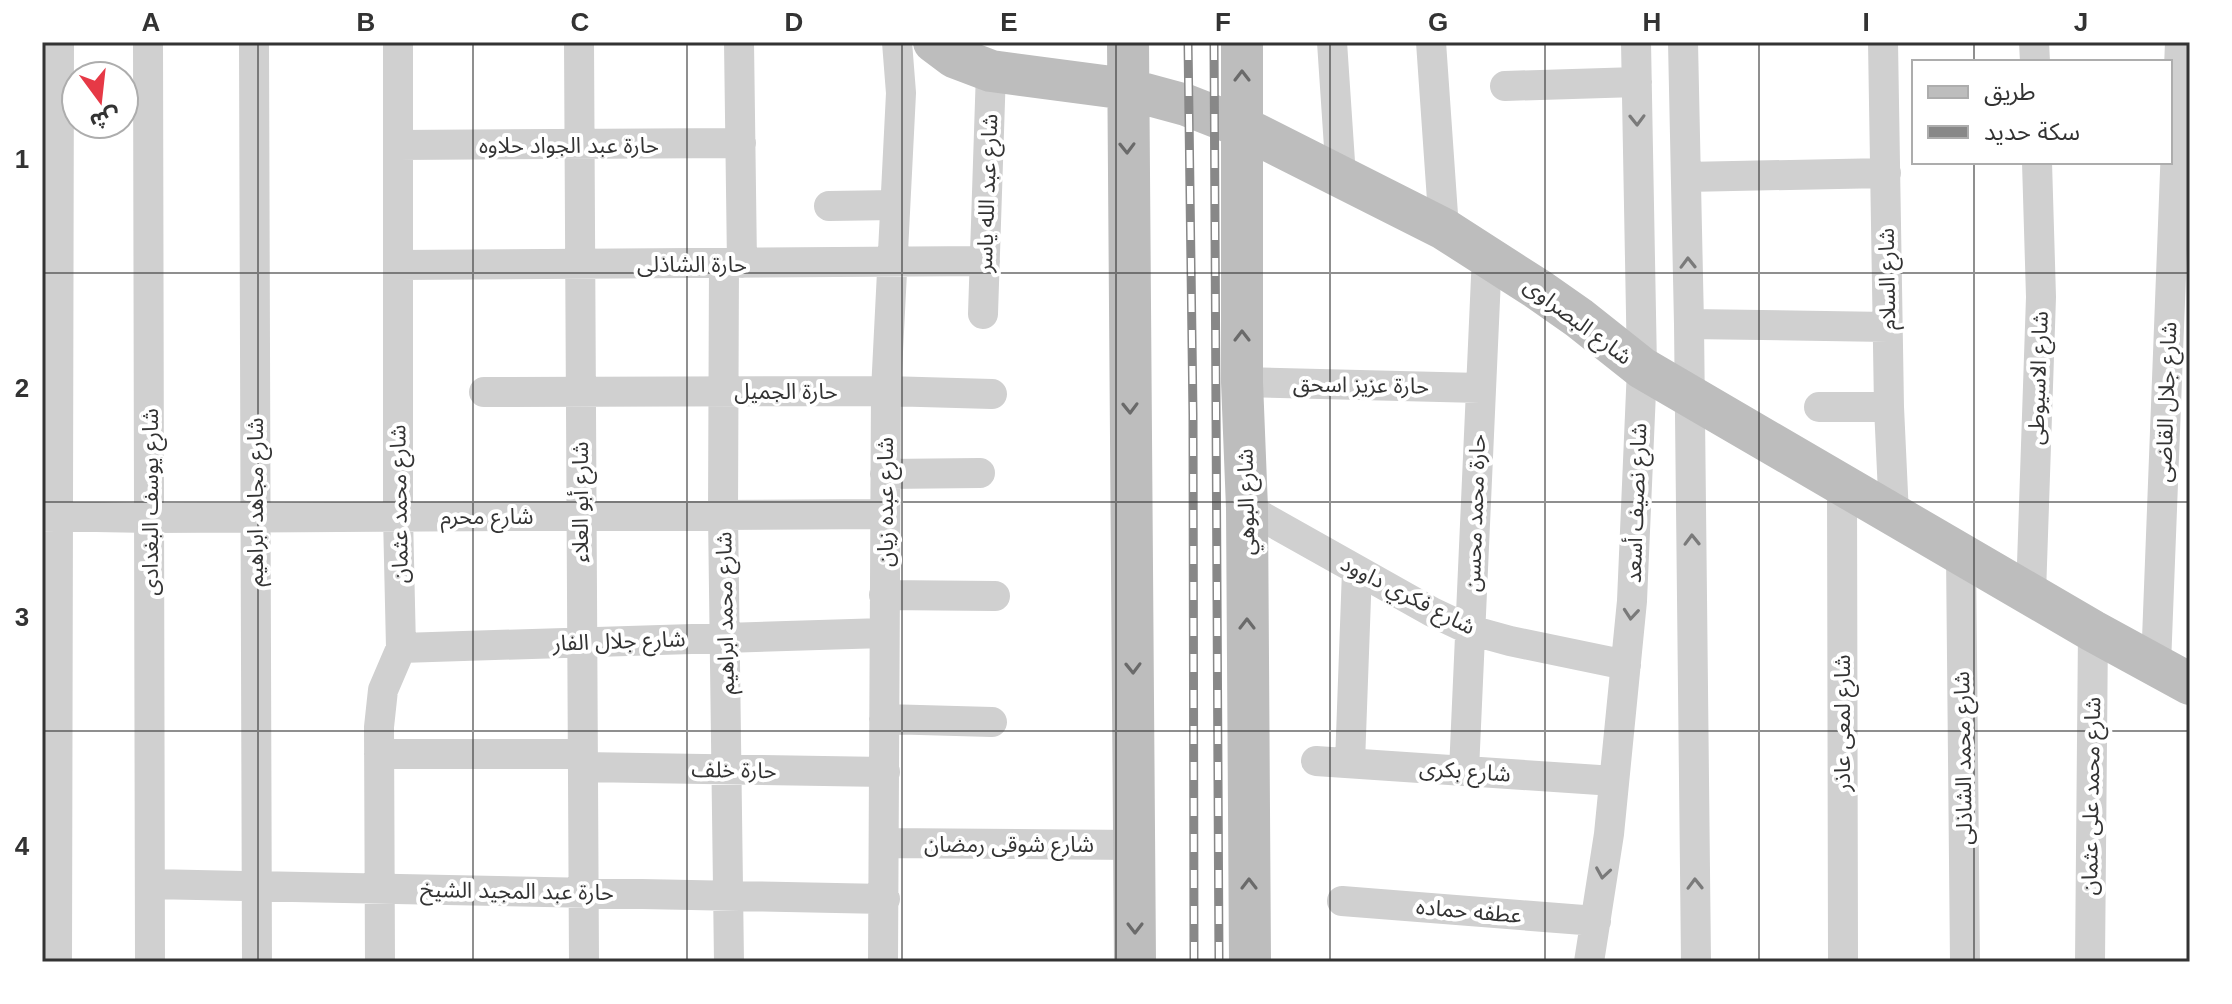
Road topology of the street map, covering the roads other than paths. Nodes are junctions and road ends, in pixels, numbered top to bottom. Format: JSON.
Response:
{"nodes":[{"id":1,"x":59,"y":42,"type":"edge"},
{"id":2,"x":148,"y":42,"type":"edge"},
{"id":3,"x":254,"y":42,"type":"edge"},
{"id":4,"x":398,"y":42,"type":"edge"},
{"id":5,"x":579,"y":42,"type":"edge"},
{"id":6,"x":739,"y":42,"type":"edge"},
{"id":7,"x":897,"y":42,"type":"edge"},
{"id":8,"x":934,"y":42,"type":"edge"},
{"id":9,"x":1128,"y":42,"type":"edge"},
{"id":10,"x":1242,"y":42,"type":"edge"},
{"id":11,"x":1332,"y":42,"type":"edge"},
{"id":12,"x":1431,"y":42,"type":"edge"},
{"id":13,"x":1636,"y":42,"type":"edge"},
{"id":14,"x":1683,"y":42,"type":"edge"},
{"id":15,"x":1883,"y":42,"type":"edge"},
{"id":16,"x":2180,"y":42,"type":"edge"},
{"id":17,"x":991,"y":71,"type":"junction"},
{"id":18,"x":1637,"y":82,"type":"junction"},
{"id":19,"x":1505,"y":86,"type":"dead end"},
{"id":20,"x":1127,"y":89,"type":"junction"},
{"id":21,"x":1242,"y":127,"type":"junction"},
{"id":22,"x":741,"y":143,"type":"junction"},
{"id":23,"x":398,"y":145,"type":"junction"},
{"id":24,"x":579,"y":145,"type":"junction"},
{"id":25,"x":2037,"y":164,"type":"edge"},
{"id":26,"x":1886,"y":173,"type":"junction"},
{"id":27,"x":1341,"y":177,"type":"junction"},
{"id":28,"x":1686,"y":177,"type":"junction"},
{"id":29,"x":895,"y":205,"type":"junction"},
{"id":30,"x":829,"y":206,"type":"dead end"},
{"id":31,"x":1444,"y":229,"type":"junction"},
{"id":32,"x":1487,"y":255,"type":"junction"},
{"id":33,"x":985,"y":261,"type":"junction"},
{"id":34,"x":891,"y":262,"type":"junction"},
{"id":35,"x":733,"y":263,"type":"junction"},
{"id":36,"x":579,"y":264,"type":"junction"},
{"id":37,"x":399,"y":265,"type":"junction"},
{"id":38,"x":983,"y":314,"type":"dead end"},
{"id":39,"x":1689,"y":324,"type":"junction"},
{"id":40,"x":1888,"y":327,"type":"junction"},
{"id":41,"x":1642,"y":368,"type":"junction"},
{"id":42,"x":1242,"y":382,"type":"junction"},
{"id":43,"x":1480,"y":388,"type":"junction"},
{"id":44,"x":580,"y":391,"type":"junction"},
{"id":45,"x":723,"y":391,"type":"junction"},
{"id":46,"x":886,"y":391,"type":"junction"},
{"id":47,"x":484,"y":392,"type":"dead end"},
{"id":48,"x":992,"y":394,"type":"dead end"},
{"id":49,"x":1690,"y":397,"type":"junction"},
{"id":50,"x":1819,"y":407,"type":"dead end"},
{"id":51,"x":1889,"y":407,"type":"junction"},
{"id":52,"x":980,"y":473,"type":"dead end"},
{"id":53,"x":885,"y":474,"type":"junction"},
{"id":54,"x":1842,"y":485,"type":"junction"},
{"id":55,"x":1247,"y":508,"type":"junction"},
{"id":56,"x":885,"y":514,"type":"junction"},
{"id":57,"x":723,"y":515,"type":"junction"},
{"id":58,"x":1894,"y":515,"type":"junction"},
{"id":59,"x":50,"y":516,"type":"edge"},
{"id":60,"x":398,"y":516,"type":"junction"},
{"id":61,"x":581,"y":516,"type":"junction"},
{"id":62,"x":255,"y":517,"type":"junction"},
{"id":63,"x":150,"y":518,"type":"junction"},
{"id":64,"x":1961,"y":554,"type":"junction"},
{"id":65,"x":1357,"y":570,"type":"junction"},
{"id":66,"x":2031,"y":594,"type":"junction"},
{"id":67,"x":884,"y":595,"type":"junction"},
{"id":68,"x":995,"y":596,"type":"dead end"},
{"id":69,"x":1470,"y":630,"type":"junction"},
{"id":70,"x":2093,"y":631,"type":"junction"},
{"id":71,"x":884,"y":633,"type":"junction"},
{"id":72,"x":725,"y":638,"type":"junction"},
{"id":73,"x":581,"y":643,"type":"junction"},
{"id":74,"x":401,"y":648,"type":"junction"},
{"id":75,"x":1626,"y":665,"type":"junction"},
{"id":76,"x":2173,"y":674,"type":"edge"},
{"id":77,"x":884,"y":719,"type":"junction"},
{"id":78,"x":992,"y":722,"type":"dead end"},
{"id":79,"x":379,"y":754,"type":"junction"},
{"id":80,"x":582,"y":761,"type":"junction"},
{"id":81,"x":1316,"y":761,"type":"dead end"},
{"id":82,"x":1350,"y":763,"type":"junction"},
{"id":83,"x":727,"y":769,"type":"junction"},
{"id":84,"x":1464,"y":771,"type":"junction"},
{"id":85,"x":885,"y":772,"type":"junction"},
{"id":86,"x":1614,"y":781,"type":"junction"},
{"id":87,"x":50,"y":801,"type":"edge"},
{"id":88,"x":884,"y":843,"type":"junction"},
{"id":89,"x":1134,"y":845,"type":"junction"},
{"id":90,"x":150,"y":884,"type":"junction"},
{"id":91,"x":256,"y":886,"type":"junction"},
{"id":92,"x":379,"y":888,"type":"junction"},
{"id":93,"x":584,"y":892,"type":"junction"},
{"id":94,"x":729,"y":896,"type":"junction"},
{"id":95,"x":885,"y":899,"type":"junction"},
{"id":96,"x":1342,"y":901,"type":"dead end"},
{"id":97,"x":1596,"y":921,"type":"junction"},
{"id":98,"x":57,"y":962,"type":"edge"},
{"id":99,"x":150,"y":962,"type":"edge"},
{"id":100,"x":257,"y":962,"type":"edge"},
{"id":101,"x":380,"y":962,"type":"edge"},
{"id":102,"x":584,"y":962,"type":"edge"},
{"id":103,"x":729,"y":962,"type":"edge"},
{"id":104,"x":883,"y":962,"type":"edge"},
{"id":105,"x":1135,"y":962,"type":"edge"},
{"id":106,"x":1250,"y":962,"type":"edge"},
{"id":107,"x":1589,"y":962,"type":"edge"},
{"id":108,"x":1696,"y":962,"type":"edge"},
{"id":109,"x":1843,"y":962,"type":"edge"},
{"id":110,"x":1965,"y":962,"type":"edge"},
{"id":111,"x":2090,"y":962,"type":"edge"}],
"edges":[{"from":1,"to":59,"type":"street"},
{"from":2,"to":63,"type":"street","name":"شارع يوسف البغدادى"},
{"from":3,"to":62,"type":"street","name":"شارع مجاهد ابراهيم"},
{"from":4,"to":23,"type":"street","name":"شارع محمد عثمان"},
{"from":5,"to":24,"type":"street","name":"شارع أبو العلاء"},
{"from":6,"to":22,"type":"street","name":"شارع محمد ابراهيم"},
{"from":7,"to":29,"type":"street","name":"شارع عبده زيان"},
{"from":8,"to":17,"type":"street","name":"شارع البصراوى"},
{"from":9,"to":20,"type":"street"},
{"from":21,"to":10,"type":"street","name":"شارع البوهي","one_way":true},
{"from":11,"to":27,"type":"street"},
{"from":12,"to":31,"type":"street"},
{"from":13,"to":18,"type":"street","name":"شارع نصيف أسعد"},
{"from":14,"to":28,"type":"street"},
{"from":15,"to":26,"type":"street","name":"شارع السلام"},
{"from":16,"to":76,"type":"street","name":"شارع جلال القاضى"},
{"from":17,"to":20,"type":"street","name":"شارع البصراوى"},
{"from":17,"to":33,"type":"street","name":"شارع عبد الله ياسر"},
{"from":18,"to":19,"type":"street"},
{"from":18,"to":41,"type":"street","name":"شارع نصيف أسعد","one_way":true},
{"from":20,"to":21,"type":"street","name":"شارع البصراوى"},
{"from":20,"to":89,"type":"street","one_way":true},
{"from":21,"to":27,"type":"street","name":"شارع البصراوى"},
{"from":42,"to":21,"type":"street","name":"شارع البوهي","one_way":true},
{"from":22,"to":24,"type":"street","name":"حارة عبد الجواد حلاوه"},
{"from":22,"to":35,"type":"street","name":"شارع محمد ابراهيم"},
{"from":23,"to":24,"type":"street","name":"حارة عبد الجواد حلاوه"},
{"from":23,"to":37,"type":"street","name":"شارع محمد عثمان"},
{"from":24,"to":36,"type":"street","name":"شارع أبو العلاء"},
{"from":25,"to":66,"type":"street","name":"شارع الاسيوطى"},
{"from":26,"to":28,"type":"street"},
{"from":26,"to":40,"type":"street","name":"شارع السلام"},
{"from":27,"to":31,"type":"street","name":"شارع البصراوى"},
{"from":39,"to":28,"type":"street","one_way":true},
{"from":29,"to":30,"type":"street"},
{"from":29,"to":34,"type":"street","name":"شارع عبده زيان"},
{"from":31,"to":32,"type":"street","name":"شارع البصراوى"},
{"from":32,"to":41,"type":"street","name":"شارع البصراوى"},
{"from":32,"to":43,"type":"street","name":"حارة محمد محسن"},
{"from":33,"to":34,"type":"street","name":"حارة الشاذلى"},
{"from":33,"to":38,"type":"street","name":"شارع عبد الله ياسر"},
{"from":34,"to":35,"type":"street","name":"حارة الشاذلى"},
{"from":34,"to":46,"type":"street","name":"شارع عبده زيان"},
{"from":35,"to":36,"type":"street","name":"حارة الشاذلى"},
{"from":35,"to":45,"type":"street","name":"شارع محمد ابراهيم"},
{"from":36,"to":37,"type":"street","name":"حارة الشاذلى"},
{"from":36,"to":44,"type":"street","name":"شارع أبو العلاء"},
{"from":37,"to":60,"type":"street","name":"شارع محمد عثمان"},
{"from":39,"to":40,"type":"street"},
{"from":39,"to":49,"type":"street"},
{"from":40,"to":51,"type":"street","name":"شارع السلام"},
{"from":41,"to":49,"type":"street","name":"شارع البصراوى"},
{"from":41,"to":75,"type":"street","name":"شارع نصيف أسعد","one_way":true},
{"from":42,"to":43,"type":"street","name":"حارة عزيز اسحق"},
{"from":42,"to":55,"type":"street","name":"شارع البوهي"},
{"from":43,"to":69,"type":"street","name":"حارة محمد محسن"},
{"from":44,"to":45,"type":"street","name":"حارة الجميل"},
{"from":44,"to":47,"type":"street","name":"حارة الجميل"},
{"from":44,"to":61,"type":"street","name":"شارع أبو العلاء"},
{"from":45,"to":46,"type":"street","name":"حارة الجميل"},
{"from":45,"to":57,"type":"street","name":"شارع محمد ابراهيم"},
{"from":46,"to":48,"type":"street","name":"حارة الجميل"},
{"from":46,"to":53,"type":"street","name":"شارع عبده زيان"},
{"from":49,"to":54,"type":"street","name":"شارع البصراوى"},
{"from":108,"to":49,"type":"street","one_way":true},
{"from":50,"to":51,"type":"street"},
{"from":51,"to":58,"type":"street","name":"شارع السلام"},
{"from":52,"to":53,"type":"street"},
{"from":53,"to":56,"type":"street","name":"شارع عبده زيان"},
{"from":54,"to":58,"type":"street","name":"شارع البصراوى"},
{"from":54,"to":109,"type":"street","name":"شارع لمعى عاذر"},
{"from":55,"to":65,"type":"street","name":"شارع فكري داوود"},
{"from":106,"to":55,"type":"street","name":"شارع البوهي","one_way":true},
{"from":56,"to":57,"type":"street","name":"شارع محرم"},
{"from":56,"to":67,"type":"street","name":"شارع عبده زيان"},
{"from":57,"to":61,"type":"street","name":"شارع محرم"},
{"from":57,"to":72,"type":"street","name":"شارع محمد ابراهيم"},
{"from":58,"to":64,"type":"street","name":"شارع البصراوى"},
{"from":59,"to":63,"type":"street","name":"شارع محرم"},
{"from":59,"to":87,"type":"street"},
{"from":60,"to":61,"type":"street","name":"شارع محرم"},
{"from":60,"to":62,"type":"street","name":"شارع محرم"},
{"from":60,"to":74,"type":"street","name":"شارع محمد عثمان"},
{"from":61,"to":73,"type":"street","name":"شارع أبو العلاء"},
{"from":62,"to":63,"type":"street","name":"شارع محرم"},
{"from":62,"to":91,"type":"street","name":"شارع مجاهد ابراهيم"},
{"from":63,"to":90,"type":"street","name":"شارع يوسف البغدادى"},
{"from":64,"to":66,"type":"street","name":"شارع البصراوى"},
{"from":64,"to":110,"type":"street","name":"شارع محمد الشاذلى"},
{"from":65,"to":69,"type":"street","name":"شارع فكري داوود"},
{"from":65,"to":82,"type":"street"},
{"from":66,"to":70,"type":"street","name":"شارع البصراوى"},
{"from":67,"to":68,"type":"street"},
{"from":67,"to":71,"type":"street","name":"شارع عبده زيان"},
{"from":69,"to":75,"type":"street","name":"شارع فكري داوود"},
{"from":69,"to":84,"type":"street","name":"حارة محمد محسن"},
{"from":70,"to":76,"type":"street","name":"شارع البصراوى"},
{"from":70,"to":111,"type":"street","name":"شارع محمد على عثمان"},
{"from":71,"to":72,"type":"street","name":"شارع جلال الفار"},
{"from":71,"to":77,"type":"street","name":"شارع عبده زيان"},
{"from":72,"to":73,"type":"street","name":"شارع جلال الفار"},
{"from":72,"to":83,"type":"street","name":"شارع محمد ابراهيم"},
{"from":73,"to":74,"type":"street","name":"شارع جلال الفار"},
{"from":73,"to":80,"type":"street","name":"شارع أبو العلاء"},
{"from":74,"to":79,"type":"street","name":"شارع محمد عثمان"},
{"from":75,"to":86,"type":"street","name":"شارع نصيف أسعد"},
{"from":77,"to":78,"type":"street"},
{"from":77,"to":85,"type":"street","name":"شارع عبده زيان"},
{"from":79,"to":80,"type":"street","name":"حارة خلف"},
{"from":79,"to":92,"type":"street","name":"شارع محمد عثمان"},
{"from":80,"to":83,"type":"street","name":"حارة خلف"},
{"from":80,"to":93,"type":"street","name":"شارع أبو العلاء"},
{"from":81,"to":82,"type":"street","name":"شارع بكرى"},
{"from":82,"to":84,"type":"street","name":"شارع بكرى"},
{"from":83,"to":85,"type":"street","name":"حارة خلف"},
{"from":83,"to":94,"type":"street","name":"شارع محمد ابراهيم"},
{"from":84,"to":86,"type":"street","name":"شارع بكرى"},
{"from":85,"to":88,"type":"street","name":"شارع عبده زيان"},
{"from":86,"to":97,"type":"street","name":"شارع نصيف أسعد","one_way":true},
{"from":87,"to":98,"type":"street"},
{"from":88,"to":89,"type":"street","name":"شارع شوقى رمضان"},
{"from":88,"to":95,"type":"street","name":"شارع عبده زيان"},
{"from":89,"to":105,"type":"street","one_way":true},
{"from":90,"to":91,"type":"street","name":"حارة عبد المجيد الشيخ"},
{"from":90,"to":99,"type":"street","name":"شارع يوسف البغدادى"},
{"from":91,"to":92,"type":"street","name":"حارة عبد المجيد الشيخ"},
{"from":91,"to":100,"type":"street","name":"شارع مجاهد ابراهيم"},
{"from":92,"to":93,"type":"street","name":"حارة عبد المجيد الشيخ"},
{"from":92,"to":101,"type":"street","name":"شارع محمد عثمان"},
{"from":93,"to":94,"type":"street","name":"حارة عبد المجيد الشيخ"},
{"from":93,"to":102,"type":"street","name":"شارع أبو العلاء"},
{"from":94,"to":95,"type":"street","name":"حارة عبد المجيد الشيخ"},
{"from":94,"to":103,"type":"street","name":"شارع محمد ابراهيم"},
{"from":95,"to":104,"type":"street","name":"شارع عبده زيان"},
{"from":96,"to":97,"type":"street","name":"عطفه حماده"},
{"from":97,"to":107,"type":"street","name":"شارع نصيف أسعد"}]}
